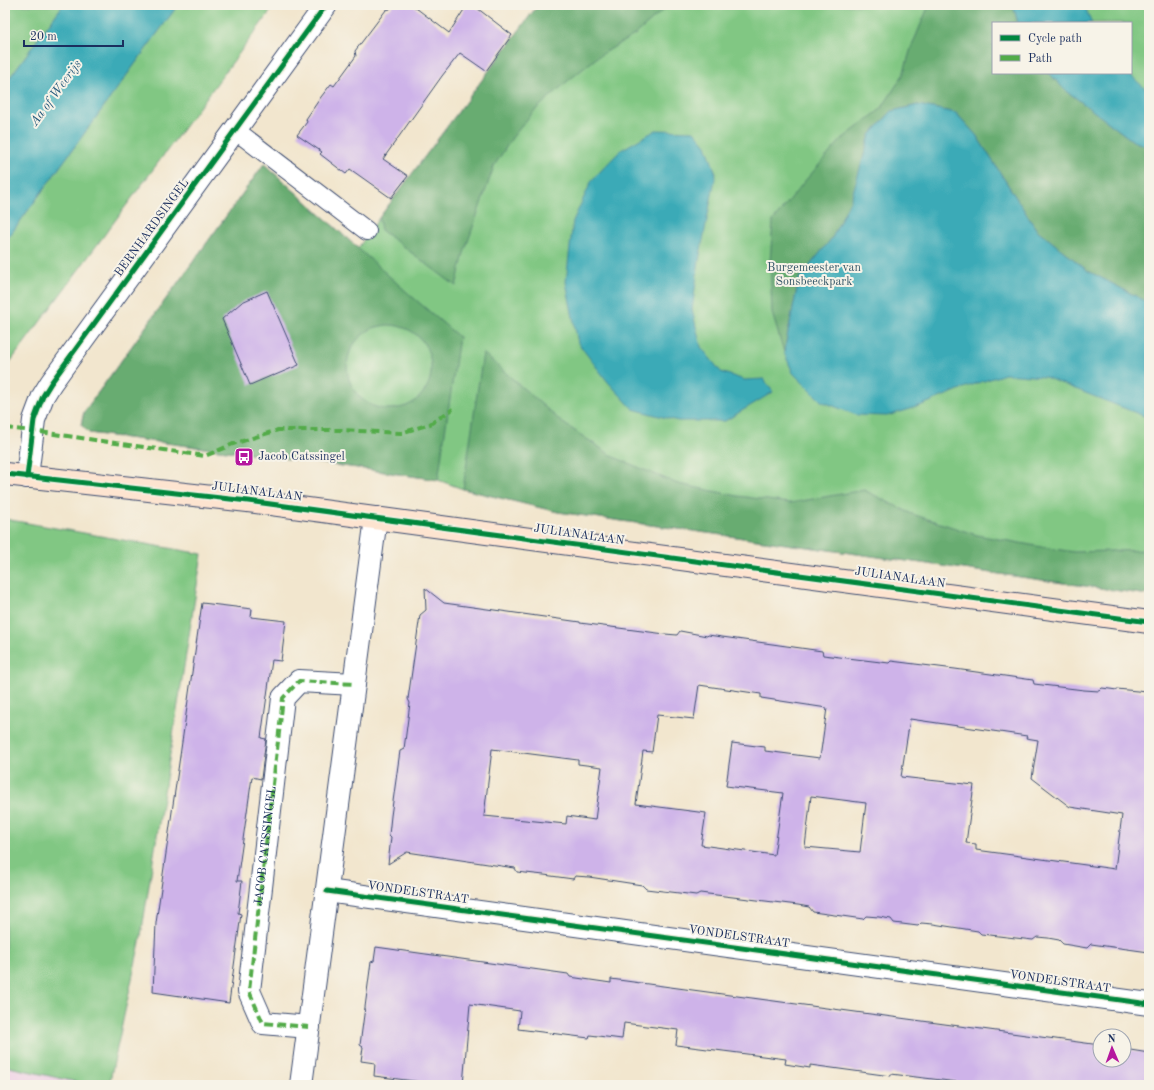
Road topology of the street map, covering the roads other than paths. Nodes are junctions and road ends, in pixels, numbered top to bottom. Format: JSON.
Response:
{"nodes":[{"id":1,"x":326,"y":5,"type":"edge"},
{"id":2,"x":235,"y":130,"type":"junction"},
{"id":3,"x":366,"y":231,"type":"dead end"},
{"id":4,"x":5,"y":474,"type":"edge"},
{"id":5,"x":27,"y":476,"type":"junction"},
{"id":6,"x":376,"y":518,"type":"junction"},
{"id":7,"x":1149,"y":622,"type":"edge"},
{"id":8,"x":354,"y":684,"type":"junction"},
{"id":9,"x":327,"y":891,"type":"junction"},
{"id":10,"x":1149,"y":1004,"type":"edge"},
{"id":11,"x":309,"y":1027,"type":"junction"},
{"id":12,"x":301,"y":1085,"type":"edge"}],
"edges":[{"from":1,"to":2,"type":"street","name":"BERNHARDSINGEL"},
{"from":2,"to":3,"type":"lane"},
{"from":2,"to":5,"type":"street","name":"BERNHARDSINGEL"},
{"from":4,"to":5,"type":"street","name":"JULIANALAAN"},
{"from":5,"to":6,"type":"street","name":"JULIANALAAN"},
{"from":6,"to":7,"type":"street","name":"JULIANALAAN"},
{"from":6,"to":8,"type":"street"},
{"from":8,"to":9,"type":"street"},
{"from":8,"to":11,"type":"street","name":"JACOB CATSSINGEL"},
{"from":9,"to":10,"type":"street","name":"VONDELSTRAAT"},
{"from":9,"to":11,"type":"street"},
{"from":11,"to":12,"type":"street"}]}
